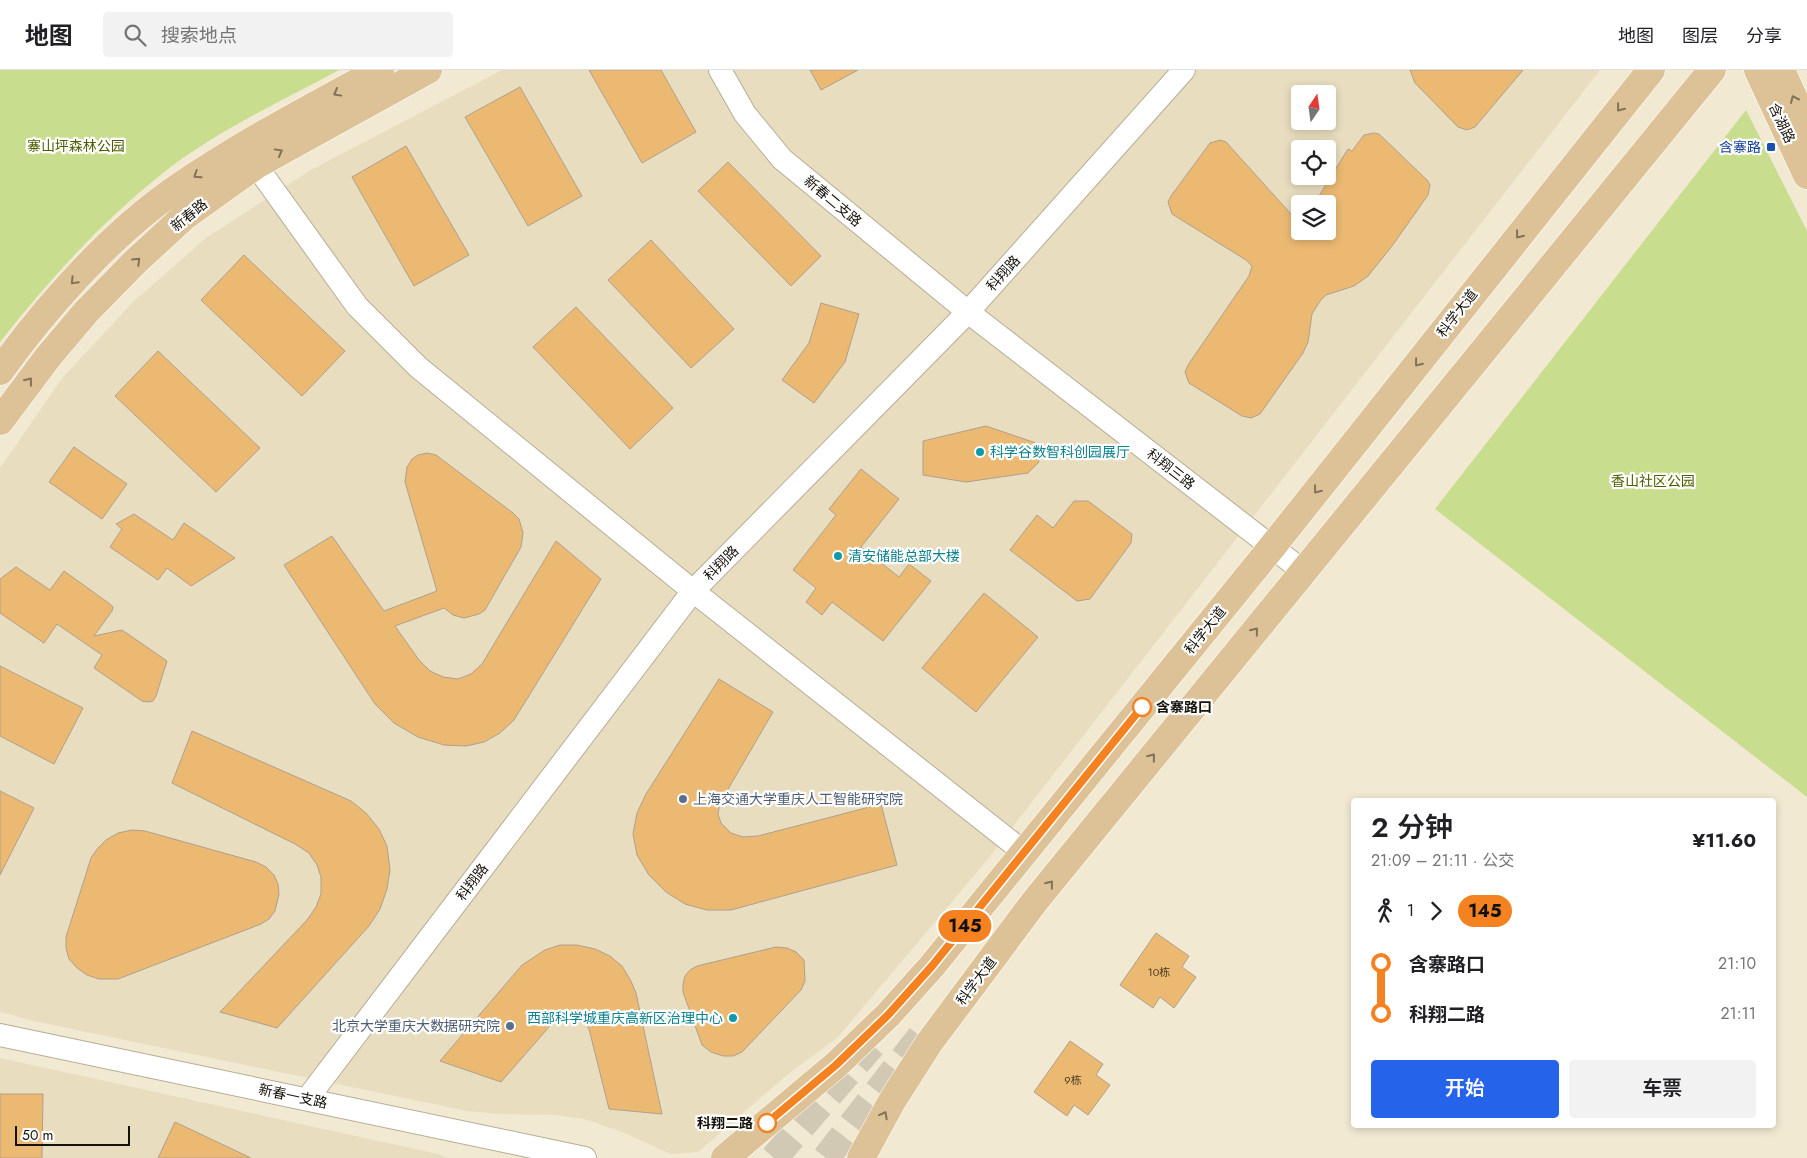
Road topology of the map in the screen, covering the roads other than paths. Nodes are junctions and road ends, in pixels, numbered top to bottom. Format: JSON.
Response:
{"nodes":[{"id":1,"x":380,"y":70,"type":"edge"},
{"id":2,"x":428,"y":70,"type":"edge"},
{"id":3,"x":720,"y":70,"type":"edge"},
{"id":4,"x":1184,"y":70,"type":"edge"},
{"id":5,"x":1651,"y":70,"type":"edge"},
{"id":6,"x":1712,"y":70,"type":"edge"},
{"id":7,"x":1758,"y":70,"type":"edge"},
{"id":8,"x":1781,"y":70,"type":"edge"},
{"id":9,"x":1807,"y":128,"type":"edge"},
{"id":10,"x":249,"y":155,"type":"junction"},
{"id":11,"x":1807,"y":175,"type":"edge"},
{"id":12,"x":968,"y":312,"type":"junction"},
{"id":13,"x":0,"y":370,"type":"edge"},
{"id":14,"x":0,"y":421,"type":"edge"},
{"id":15,"x":1272,"y":547,"type":"junction"},
{"id":16,"x":1303,"y":571,"type":"junction"},
{"id":17,"x":693,"y":591,"type":"junction"},
{"id":18,"x":1025,"y":853,"type":"junction"},
{"id":19,"x":993,"y":892,"type":"junction"},
{"id":20,"x":1022,"y":920,"type":"junction"},
{"id":21,"x":0,"y":1035,"type":"edge"},
{"id":22,"x":308,"y":1099,"type":"junction"},
{"id":23,"x":585,"y":1158,"type":"edge"},
{"id":24,"x":725,"y":1158,"type":"edge"},
{"id":25,"x":861,"y":1158,"type":"edge"}],
"edges":[{"from":1,"to":10,"type":"main road","name":"新春路","one_way":true},
{"from":10,"to":2,"type":"main road","name":"新春路","one_way":true},
{"from":3,"to":12,"type":"street","name":"新春二支路"},
{"from":4,"to":12,"type":"street","name":"科翔路"},
{"from":5,"to":15,"type":"main road","name":"科学大道","one_way":true},
{"from":6,"to":16,"type":"main road","name":"科学大道"},
{"from":7,"to":11,"type":"main road","name":"含湖路"},
{"from":9,"to":8,"type":"main road","name":"含湖路","one_way":true},
{"from":10,"to":13,"type":"main road","name":"新春路","one_way":true},
{"from":14,"to":10,"type":"main road","name":"新春路","one_way":true},
{"from":10,"to":17,"type":"street"},
{"from":12,"to":15,"type":"street","name":"科翔三路"},
{"from":12,"to":17,"type":"street","name":"科翔路"},
{"from":15,"to":16,"type":"street","name":"科翔三路"},
{"from":15,"to":18,"type":"main road","name":"科学大道"},
{"from":20,"to":16,"type":"main road","name":"科学大道","one_way":true},
{"from":17,"to":18,"type":"street"},
{"from":17,"to":22,"type":"street","name":"科翔路"},
{"from":18,"to":19,"type":"main road","name":"科学大道"},
{"from":19,"to":20,"type":"main road"},
{"from":19,"to":24,"type":"main road","name":"科学大道"},
{"from":25,"to":20,"type":"main road","name":"科学大道","one_way":true},
{"from":21,"to":22,"type":"street","name":"新春一支路"},
{"from":22,"to":23,"type":"street","name":"新春一支路"}]}
